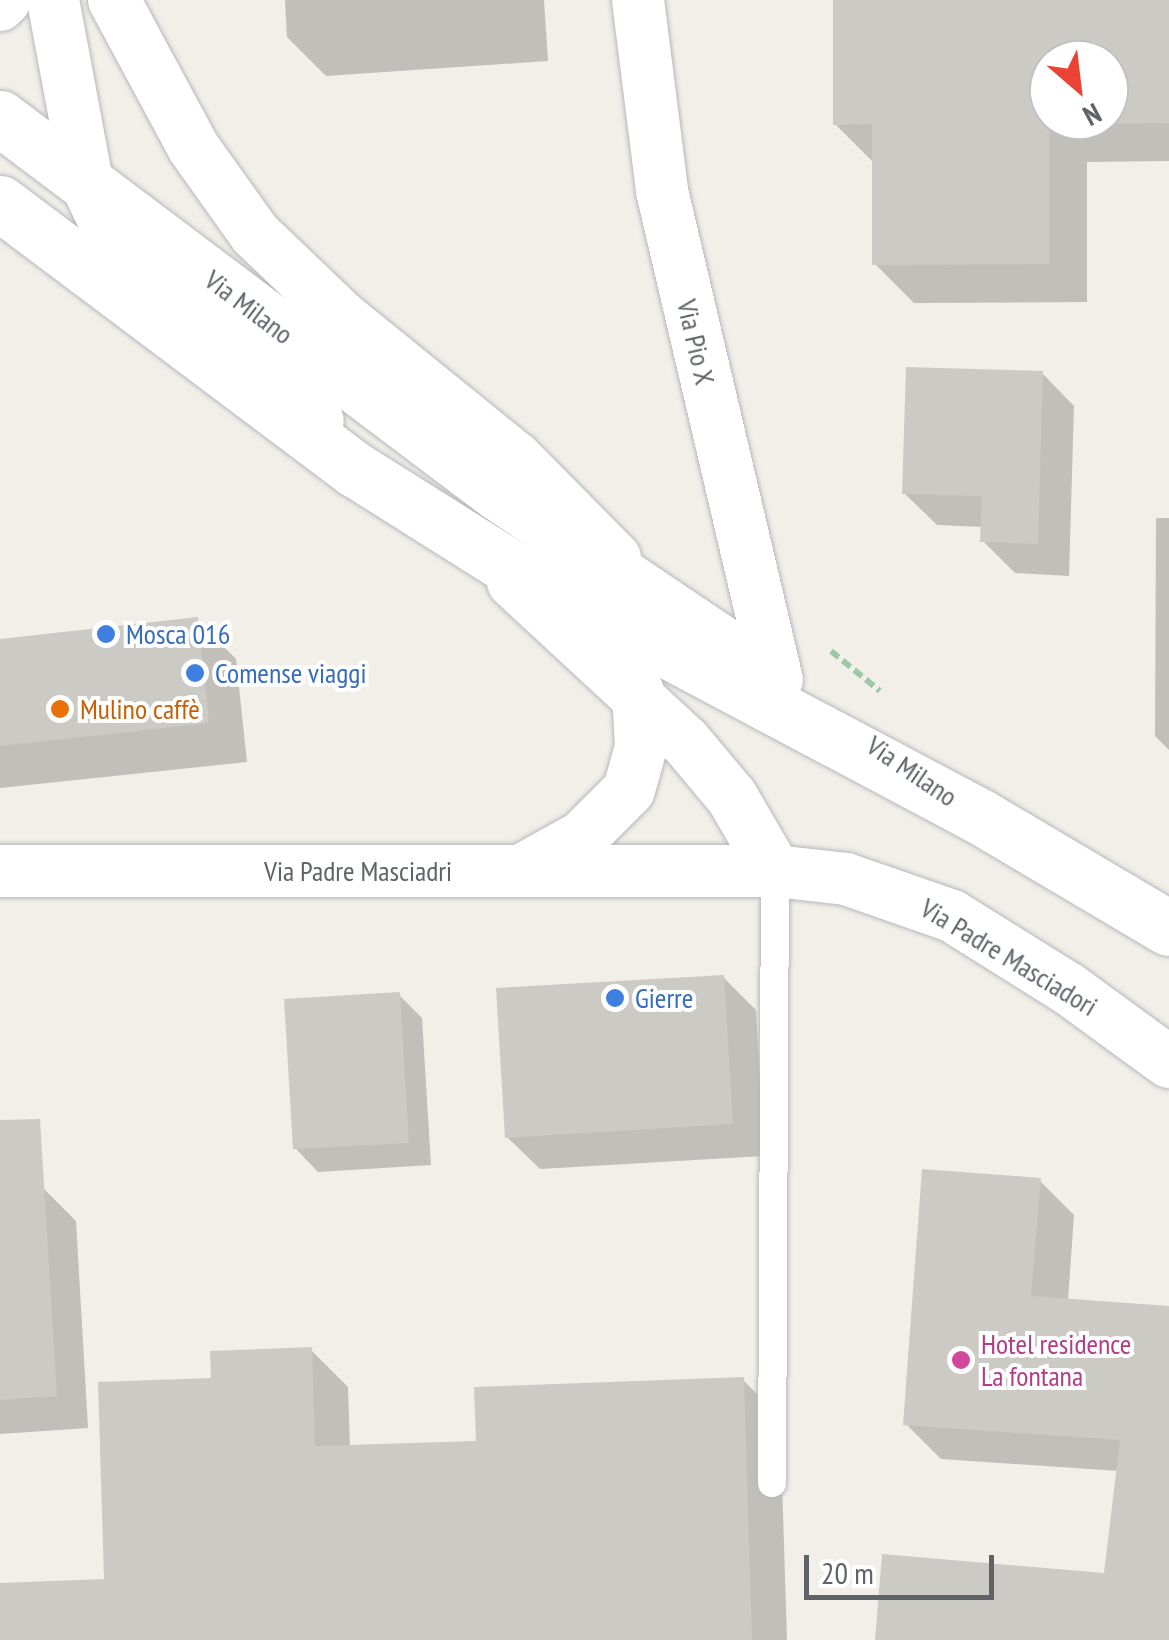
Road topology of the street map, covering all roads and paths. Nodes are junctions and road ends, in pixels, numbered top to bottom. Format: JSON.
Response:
{"nodes":[{"id":1,"x":53,"y":0,"type":"edge"},
{"id":2,"x":114,"y":0,"type":"edge"},
{"id":3,"x":638,"y":0,"type":"edge"},
{"id":4,"x":0,"y":118,"type":"edge"},
{"id":5,"x":88,"y":188,"type":"junction"},
{"id":6,"x":0,"y":203,"type":"edge"},
{"id":7,"x":356,"y":470,"type":"junction"},
{"id":8,"x":455,"y":532,"type":"junction"},
{"id":9,"x":642,"y":590,"type":"junction"},
{"id":10,"x":776,"y":680,"type":"junction"},
{"id":11,"x":638,"y":692,"type":"junction"},
{"id":12,"x":981,"y":817,"type":"junction"},
{"id":13,"x":0,"y":870,"type":"edge"},
{"id":14,"x":521,"y":870,"type":"junction"},
{"id":15,"x":717,"y":871,"type":"joint"},
{"id":16,"x":775,"y":872,"type":"junction"},
{"id":17,"x":1169,"y":928,"type":"edge"},
{"id":18,"x":1169,"y":1062,"type":"edge"},
{"id":19,"x":772,"y":1483,"type":"dead end"}],
"edges":[{"from":1,"to":5,"type":"street"},
{"from":2,"to":9,"type":"street"},
{"from":3,"to":10,"type":"street","name":"Via Pio X"},
{"from":4,"to":5,"type":"main road","name":"Via Milano"},
{"from":5,"to":7,"type":"street"},
{"from":5,"to":9,"type":"main road","name":"Via Milano"},
{"from":6,"to":7,"type":"main road","name":"Via Milano"},
{"from":7,"to":8,"type":"main road","name":"Via Milano"},
{"from":8,"to":11,"type":"street"},
{"from":8,"to":12,"type":"main road","name":"Via Milano"},
{"from":9,"to":10,"type":"main road","name":"Via Milano"},
{"from":10,"to":12,"type":"main road","name":"Via Milano"},
{"from":11,"to":14,"type":"street"},
{"from":11,"to":16,"type":"street"},
{"from":12,"to":17,"type":"main road"},
{"from":13,"to":14,"type":"street","name":"Via Padre Masciadri"},
{"from":14,"to":15,"type":"street","name":"Via Padre Masciadri"},
{"from":15,"to":16,"type":"street","name":"Via Padre Masciadori"},
{"from":16,"to":18,"type":"street","name":"Via Padre Masciadori"},
{"from":16,"to":19,"type":"lane"}]}
